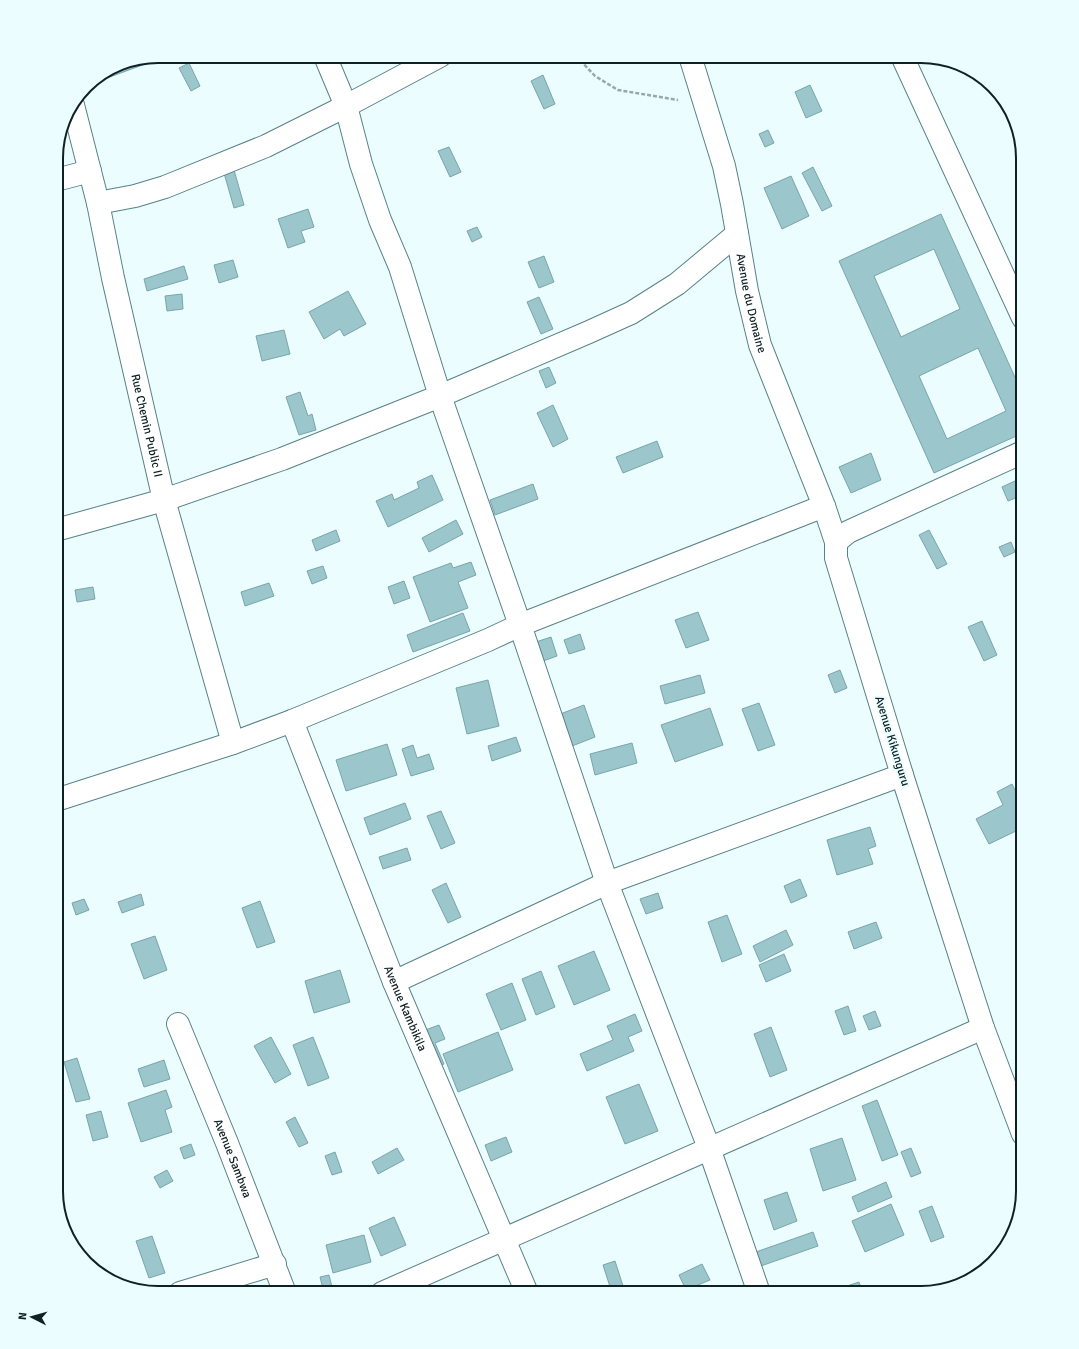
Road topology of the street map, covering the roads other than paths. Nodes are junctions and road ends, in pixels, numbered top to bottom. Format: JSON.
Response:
{"nodes":[{"id":1,"x":328,"y":63,"type":"edge"},
{"id":2,"x":427,"y":63,"type":"edge"},
{"id":3,"x":692,"y":63,"type":"edge"},
{"id":4,"x":905,"y":63,"type":"edge"},
{"id":5,"x":346,"y":106,"type":"junction"},
{"id":6,"x":75,"y":112,"type":"edge"},
{"id":7,"x":90,"y":171,"type":"junction"},
{"id":8,"x":63,"y":178,"type":"edge"},
{"id":9,"x":98,"y":203,"type":"junction"},
{"id":10,"x":737,"y":234,"type":"junction"},
{"id":11,"x":1016,"y":303,"type":"edge"},
{"id":12,"x":440,"y":396,"type":"junction"},
{"id":13,"x":1016,"y":455,"type":"edge"},
{"id":14,"x":164,"y":500,"type":"junction"},
{"id":15,"x":824,"y":506,"type":"junction"},
{"id":16,"x":63,"y":528,"type":"edge"},
{"id":17,"x":836,"y":542,"type":"junction"},
{"id":18,"x":520,"y":625,"type":"junction"},
{"id":19,"x":292,"y":722,"type":"junction"},
{"id":20,"x":233,"y":743,"type":"junction"},
{"id":21,"x":902,"y":775,"type":"junction"},
{"id":22,"x":63,"y":798,"type":"edge"},
{"id":23,"x":607,"y":883,"type":"junction"},
{"id":24,"x":394,"y":982,"type":"junction"},
{"id":25,"x":178,"y":1024,"type":"dead end"},
{"id":26,"x":983,"y":1028,"type":"junction"},
{"id":27,"x":1016,"y":1110,"type":"edge"},
{"id":28,"x":709,"y":1148,"type":"junction"},
{"id":29,"x":504,"y":1239,"type":"junction"},
{"id":30,"x":275,"y":1264,"type":"junction"},
{"id":31,"x":203,"y":1286,"type":"edge"},
{"id":32,"x":283,"y":1286,"type":"edge"},
{"id":33,"x":398,"y":1286,"type":"edge"},
{"id":34,"x":524,"y":1286,"type":"edge"},
{"id":35,"x":756,"y":1286,"type":"edge"}],
"edges":[{"from":1,"to":5,"type":"street"},
{"from":2,"to":5,"type":"street"},
{"from":3,"to":10,"type":"street","name":"Avenue du Domaine"},
{"from":4,"to":11,"type":"street"},
{"from":5,"to":9,"type":"street"},
{"from":5,"to":12,"type":"street"},
{"from":6,"to":7,"type":"street","name":"Rue Chemin Public II"},
{"from":7,"to":8,"type":"street"},
{"from":7,"to":9,"type":"street","name":"Rue Chemin Public II"},
{"from":9,"to":14,"type":"street","name":"Rue Chemin Public II"},
{"from":10,"to":12,"type":"street"},
{"from":10,"to":15,"type":"street","name":"Avenue du Domaine"},
{"from":12,"to":14,"type":"street"},
{"from":12,"to":18,"type":"street"},
{"from":13,"to":17,"type":"street"},
{"from":14,"to":16,"type":"street"},
{"from":14,"to":20,"type":"street","name":"Rue Chemin Public II"},
{"from":15,"to":17,"type":"street","name":"Avenue du Domaine"},
{"from":15,"to":18,"type":"street"},
{"from":17,"to":21,"type":"street","name":"Avenue Kikunguru"},
{"from":18,"to":19,"type":"street"},
{"from":18,"to":23,"type":"street"},
{"from":19,"to":20,"type":"street"},
{"from":19,"to":24,"type":"street","name":"Avenue Kambikila"},
{"from":20,"to":22,"type":"street"},
{"from":21,"to":23,"type":"street"},
{"from":21,"to":26,"type":"street","name":"Avenue Kikunguru"},
{"from":23,"to":24,"type":"street"},
{"from":23,"to":28,"type":"street"},
{"from":24,"to":29,"type":"street","name":"Avenue Kambikila"},
{"from":25,"to":30,"type":"street","name":"Avenue Sambwa"},
{"from":26,"to":27,"type":"street","name":"Avenue Kikunguru"},
{"from":26,"to":28,"type":"street"},
{"from":28,"to":29,"type":"street"},
{"from":28,"to":35,"type":"street"},
{"from":29,"to":33,"type":"street"},
{"from":29,"to":34,"type":"street","name":"Avenue Kambikila"},
{"from":30,"to":31,"type":"street"},
{"from":30,"to":32,"type":"street","name":"Avenue Sambwa"}]}
